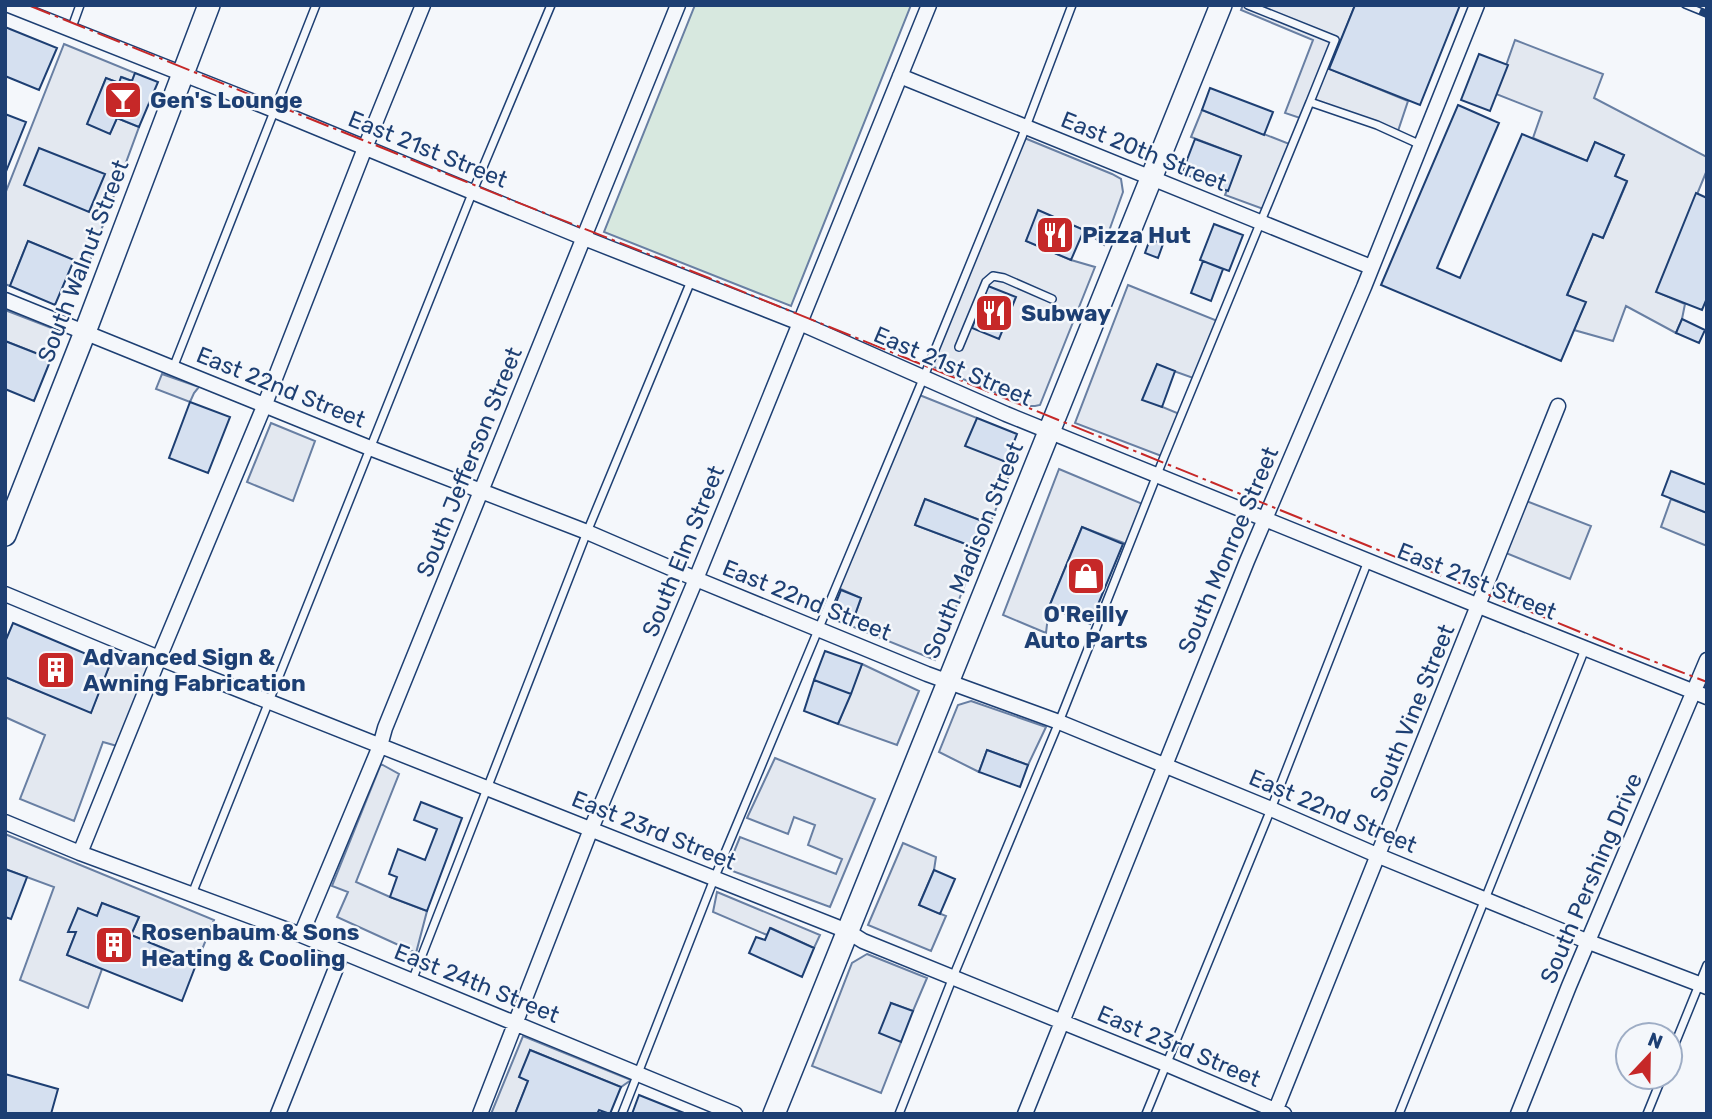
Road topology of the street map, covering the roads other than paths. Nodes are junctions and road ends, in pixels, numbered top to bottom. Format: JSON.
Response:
{"nodes":[{"id":1,"x":9,"y":5,"type":"edge"},
{"id":2,"x":80,"y":5,"type":"edge"},
{"id":3,"x":209,"y":5,"type":"edge"},
{"id":4,"x":316,"y":5,"type":"edge"},
{"id":5,"x":423,"y":5,"type":"edge"},
{"id":6,"x":551,"y":5,"type":"edge"},
{"id":7,"x":678,"y":5,"type":"edge"},
{"id":8,"x":929,"y":5,"type":"edge"},
{"id":9,"x":1072,"y":5,"type":"edge"},
{"id":10,"x":1221,"y":5,"type":"edge"},
{"id":11,"x":1248,"y":5,"type":"edge"},
{"id":12,"x":1477,"y":5,"type":"edge"},
{"id":13,"x":71,"y":30,"type":"junction"},
{"id":14,"x":182,"y":74,"type":"junction"},
{"id":15,"x":900,"y":76,"type":"junction"},
{"id":16,"x":1310,"y":102,"type":"junction"},
{"id":17,"x":274,"y":110,"type":"junction"},
{"id":18,"x":1026,"y":127,"type":"junction"},
{"id":19,"x":1421,"y":145,"type":"junction"},
{"id":20,"x":365,"y":148,"type":"junction"},
{"id":21,"x":1152,"y":179,"type":"junction"},
{"id":22,"x":473,"y":191,"type":"junction"},
{"id":23,"x":1261,"y":223,"type":"junction"},
{"id":24,"x":584,"y":238,"type":"junction"},
{"id":25,"x":1371,"y":267,"type":"junction"},
{"id":26,"x":691,"y":281,"type":"junction"},
{"id":27,"x":1052,"y":299,"type":"dead end"},
{"id":28,"x":5,"y":300,"type":"edge"},
{"id":29,"x":800,"y":323,"type":"junction"},
{"id":30,"x":85,"y":332,"type":"junction"},
{"id":31,"x":959,"y":347,"type":"dead end"},
{"id":32,"x":173,"y":368,"type":"junction"},
{"id":33,"x":923,"y":379,"type":"junction"},
{"id":34,"x":265,"y":404,"type":"junction"},
{"id":35,"x":1559,"y":406,"type":"dead end"},
{"id":36,"x":1048,"y":431,"type":"junction"},
{"id":37,"x":370,"y":447,"type":"junction"},
{"id":38,"x":1157,"y":475,"type":"junction"},
{"id":39,"x":481,"y":490,"type":"junction"},
{"id":40,"x":1265,"y":519,"type":"junction"},
{"id":41,"x":587,"y":532,"type":"junction"},
{"id":42,"x":5,"y":535,"type":"edge"},
{"id":43,"x":1368,"y":561,"type":"junction"},
{"id":44,"x":696,"y":579,"type":"junction"},
{"id":45,"x":5,"y":594,"type":"edge"},
{"id":46,"x":1479,"y":606,"type":"junction"},
{"id":47,"x":819,"y":629,"type":"junction"},
{"id":48,"x":1585,"y":649,"type":"junction"},
{"id":49,"x":159,"y":658,"type":"junction"},
{"id":50,"x":1707,"y":660,"type":"edge"},
{"id":51,"x":949,"y":681,"type":"junction"},
{"id":52,"x":1701,"y":694,"type":"edge"},
{"id":53,"x":268,"y":702,"type":"junction"},
{"id":54,"x":1059,"y":722,"type":"junction"},
{"id":55,"x":380,"y":746,"type":"junction"},
{"id":56,"x":1164,"y":766,"type":"junction"},
{"id":57,"x":487,"y":788,"type":"junction"},
{"id":58,"x":1271,"y":809,"type":"junction"},
{"id":59,"x":5,"y":822,"type":"edge"},
{"id":60,"x":592,"y":829,"type":"junction"},
{"id":61,"x":80,"y":853,"type":"junction"},
{"id":62,"x":1379,"y":856,"type":"junction"},
{"id":63,"x":714,"y":879,"type":"junction"},
{"id":64,"x":192,"y":894,"type":"junction"},
{"id":65,"x":1486,"y":899,"type":"junction"},
{"id":66,"x":847,"y":931,"type":"junction"},
{"id":67,"x":300,"y":935,"type":"junction"},
{"id":68,"x":1589,"y":942,"type":"junction"},
{"id":69,"x":342,"y":953,"type":"junction"},
{"id":70,"x":1707,"y":965,"type":"edge"},
{"id":71,"x":953,"y":977,"type":"junction"},
{"id":72,"x":412,"y":981,"type":"junction"},
{"id":73,"x":1703,"y":986,"type":"edge"},
{"id":74,"x":1062,"y":1022,"type":"junction"},
{"id":75,"x":517,"y":1023,"type":"junction"},
{"id":76,"x":1684,"y":1026,"type":"edge"},
{"id":77,"x":1166,"y":1064,"type":"junction"},
{"id":78,"x":638,"y":1073,"type":"junction"},
{"id":79,"x":1656,"y":1091,"type":"edge"},
{"id":80,"x":1277,"y":1113,"type":"edge"},
{"id":81,"x":278,"y":1114,"type":"edge"},
{"id":82,"x":480,"y":1114,"type":"edge"},
{"id":83,"x":622,"y":1114,"type":"edge"},
{"id":84,"x":735,"y":1114,"type":"edge"},
{"id":85,"x":774,"y":1114,"type":"edge"},
{"id":86,"x":899,"y":1114,"type":"edge"},
{"id":87,"x":1026,"y":1114,"type":"edge"},
{"id":88,"x":1146,"y":1114,"type":"edge"},
{"id":89,"x":1399,"y":1114,"type":"edge"},
{"id":90,"x":1518,"y":1114,"type":"edge"},
{"id":91,"x":1647,"y":1114,"type":"edge"}],
"edges":[{"from":1,"to":13,"type":"street","name":"East 21st Street"},
{"from":2,"to":13,"type":"lane"},
{"from":3,"to":14,"type":"main road","name":"South Walnut Street"},
{"from":4,"to":17,"type":"lane"},
{"from":5,"to":20,"type":"street"},
{"from":6,"to":22,"type":"lane"},
{"from":7,"to":24,"type":"street","name":"South Jefferson Street"},
{"from":8,"to":15,"type":"street","name":"South Elm Street"},
{"from":9,"to":18,"type":"lane"},
{"from":10,"to":21,"type":"main road","name":"South Madison Street"},
{"from":11,"to":16,"type":"lane"},
{"from":12,"to":19,"type":"street","name":"South Monroe Street"},
{"from":13,"to":14,"type":"street","name":"East 21st Street"},
{"from":14,"to":17,"type":"street","name":"East 21st Street"},
{"from":14,"to":30,"type":"main road","name":"South Walnut Street"},
{"from":15,"to":18,"type":"street","name":"East 20th Street"},
{"from":15,"to":29,"type":"street","name":"South Elm Street"},
{"from":16,"to":19,"type":"lane"},
{"from":16,"to":23,"type":"lane"},
{"from":17,"to":20,"type":"street","name":"East 21st Street"},
{"from":17,"to":32,"type":"lane"},
{"from":18,"to":21,"type":"street","name":"East 20th Street"},
{"from":18,"to":33,"type":"lane"},
{"from":19,"to":25,"type":"street","name":"South Monroe Street"},
{"from":20,"to":22,"type":"street","name":"East 21st Street"},
{"from":20,"to":34,"type":"street"},
{"from":21,"to":23,"type":"street","name":"East 20th Street"},
{"from":21,"to":36,"type":"main road","name":"South Madison Street"},
{"from":22,"to":24,"type":"street","name":"East 21st Street"},
{"from":22,"to":37,"type":"lane"},
{"from":23,"to":25,"type":"street","name":"East 20th Street"},
{"from":23,"to":38,"type":"lane"},
{"from":24,"to":26,"type":"street","name":"East 21st Street"},
{"from":24,"to":39,"type":"street","name":"South Jefferson Street"},
{"from":25,"to":40,"type":"street","name":"South Monroe Street"},
{"from":26,"to":29,"type":"street","name":"East 21st Street"},
{"from":26,"to":41,"type":"lane"},
{"from":27,"to":31,"type":"lane"},
{"from":28,"to":30,"type":"street","name":"East 22nd Street"},
{"from":29,"to":33,"type":"street","name":"East 21st Street"},
{"from":29,"to":44,"type":"street","name":"South Elm Street"},
{"from":30,"to":32,"type":"street","name":"East 22nd Street"},
{"from":30,"to":42,"type":"main road","name":"South Walnut Street"},
{"from":32,"to":34,"type":"street","name":"East 22nd Street"},
{"from":33,"to":36,"type":"street","name":"East 21st Street"},
{"from":33,"to":47,"type":"lane"},
{"from":34,"to":37,"type":"street","name":"East 22nd Street"},
{"from":34,"to":49,"type":"street"},
{"from":35,"to":46,"type":"street","name":"South Vine Street"},
{"from":36,"to":38,"type":"street","name":"East 21st Street"},
{"from":36,"to":51,"type":"main road","name":"South Madison Street"},
{"from":37,"to":39,"type":"street","name":"East 22nd Street"},
{"from":37,"to":53,"type":"lane"},
{"from":38,"to":40,"type":"street","name":"East 21st Street"},
{"from":38,"to":54,"type":"lane"},
{"from":39,"to":41,"type":"street","name":"East 22nd Street"},
{"from":39,"to":55,"type":"street","name":"South Jefferson Street"},
{"from":40,"to":43,"type":"street","name":"East 21st Street"},
{"from":40,"to":56,"type":"street","name":"South Monroe Street"},
{"from":41,"to":44,"type":"street","name":"East 22nd Street"},
{"from":41,"to":57,"type":"lane"},
{"from":43,"to":46,"type":"street","name":"East 21st Street"},
{"from":43,"to":58,"type":"lane"},
{"from":44,"to":47,"type":"street","name":"East 22nd Street"},
{"from":44,"to":60,"type":"street","name":"South Elm Street"},
{"from":45,"to":49,"type":"street","name":"East 23rd Street"},
{"from":46,"to":48,"type":"street","name":"East 21st Street"},
{"from":46,"to":62,"type":"street","name":"South Vine Street"},
{"from":47,"to":51,"type":"street","name":"East 22nd Street"},
{"from":47,"to":63,"type":"lane"},
{"from":48,"to":52,"type":"street","name":"East 21st Street"},
{"from":48,"to":65,"type":"lane"},
{"from":49,"to":53,"type":"street","name":"East 23rd Street"},
{"from":49,"to":61,"type":"street"},
{"from":50,"to":52,"type":"street","name":"South Pershing Drive"},
{"from":51,"to":54,"type":"street","name":"East 22nd Street"},
{"from":51,"to":66,"type":"main road","name":"South Madison Street"},
{"from":52,"to":68,"type":"street","name":"South Pershing Drive"},
{"from":53,"to":55,"type":"street","name":"East 23rd Street"},
{"from":53,"to":64,"type":"lane"},
{"from":54,"to":56,"type":"street","name":"East 22nd Street"},
{"from":54,"to":71,"type":"lane"},
{"from":55,"to":57,"type":"street","name":"East 23rd Street"},
{"from":55,"to":67,"type":"street","name":"South Jefferson Street"},
{"from":56,"to":58,"type":"street","name":"East 22nd Street"},
{"from":56,"to":74,"type":"street","name":"South Monroe Street"},
{"from":57,"to":60,"type":"street","name":"East 23rd Street"},
{"from":57,"to":72,"type":"lane"},
{"from":58,"to":62,"type":"street","name":"East 22nd Street"},
{"from":58,"to":77,"type":"lane"},
{"from":59,"to":61,"type":"street","name":"East 24th Street"},
{"from":60,"to":63,"type":"street","name":"East 23rd Street"},
{"from":60,"to":75,"type":"street","name":"South Elm Street"},
{"from":61,"to":64,"type":"street","name":"East 24th Street"},
{"from":62,"to":65,"type":"street","name":"East 22nd Street"},
{"from":62,"to":80,"type":"street","name":"South Vine Street"},
{"from":63,"to":66,"type":"street","name":"East 23rd Street"},
{"from":63,"to":78,"type":"lane"},
{"from":64,"to":67,"type":"street","name":"East 24th Street"},
{"from":65,"to":68,"type":"street","name":"East 22nd Street"},
{"from":65,"to":89,"type":"lane"},
{"from":66,"to":71,"type":"street","name":"East 23rd Street"},
{"from":66,"to":85,"type":"main road","name":"South Madison Street"},
{"from":67,"to":69,"type":"street","name":"East 24th Street"},
{"from":68,"to":73,"type":"street","name":"East 22nd Street"},
{"from":68,"to":90,"type":"street","name":"South Pershing Drive"},
{"from":69,"to":72,"type":"street","name":"East 24th Street"},
{"from":69,"to":81,"type":"street"},
{"from":70,"to":73,"type":"lane"},
{"from":71,"to":74,"type":"street","name":"East 23rd Street"},
{"from":71,"to":86,"type":"lane"},
{"from":72,"to":75,"type":"street","name":"East 24th Street"},
{"from":73,"to":76,"type":"lane"},
{"from":74,"to":77,"type":"street","name":"East 23rd Street"},
{"from":74,"to":87,"type":"street","name":"South Monroe Street"},
{"from":75,"to":78,"type":"street","name":"East 24th Street"},
{"from":75,"to":82,"type":"street","name":"South Elm Street"},
{"from":77,"to":80,"type":"street","name":"East 23rd Street"},
{"from":77,"to":88,"type":"lane"},
{"from":78,"to":83,"type":"lane"},
{"from":78,"to":84,"type":"street","name":"East 24th Street"},
{"from":79,"to":91,"type":"lane"}]}
